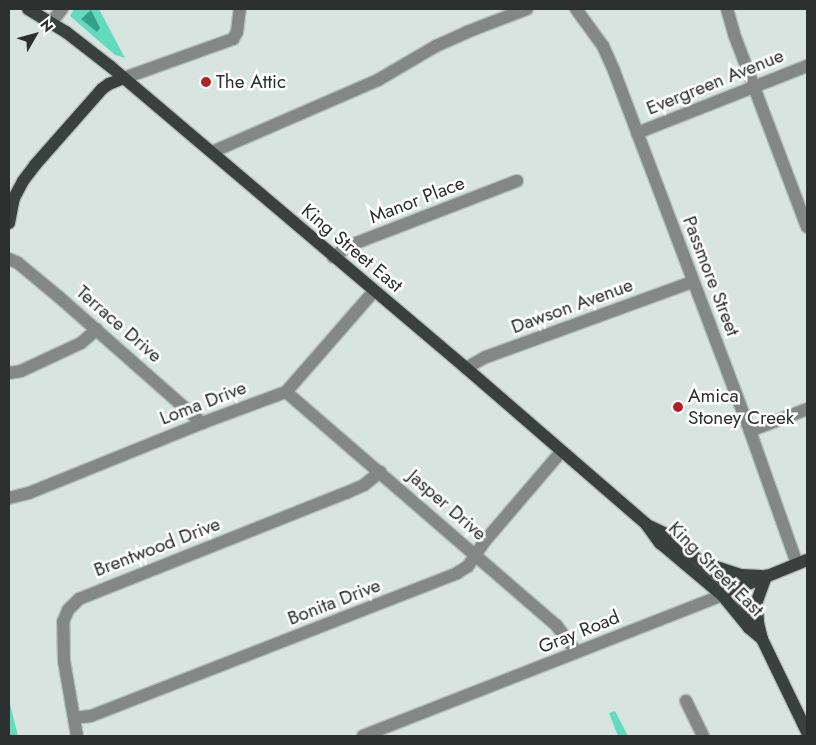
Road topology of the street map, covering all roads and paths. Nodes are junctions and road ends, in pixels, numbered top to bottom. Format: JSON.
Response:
{"nodes":[{"id":1,"x":28,"y":9,"type":"edge"},
{"id":2,"x":62,"y":9,"type":"edge"},
{"id":3,"x":527,"y":9,"type":"edge"},
{"id":4,"x":576,"y":9,"type":"edge"},
{"id":5,"x":727,"y":9,"type":"edge"},
{"id":6,"x":239,"y":10,"type":"edge"},
{"id":7,"x":50,"y":23,"type":"junction"},
{"id":8,"x":807,"y":66,"type":"edge"},
{"id":9,"x":124,"y":78,"type":"junction"},
{"id":10,"x":754,"y":86,"type":"junction"},
{"id":11,"x":637,"y":133,"type":"junction"},
{"id":12,"x":212,"y":152,"type":"junction"},
{"id":13,"x":517,"y":181,"type":"dead end"},
{"id":14,"x":11,"y":197,"type":"edge"},
{"id":15,"x":9,"y":224,"type":"edge"},
{"id":16,"x":807,"y":227,"type":"edge"},
{"id":17,"x":333,"y":257,"type":"junction"},
{"id":18,"x":9,"y":259,"type":"edge"},
{"id":19,"x":692,"y":282,"type":"junction"},
{"id":20,"x":374,"y":291,"type":"junction"},
{"id":21,"x":97,"y":329,"type":"junction"},
{"id":22,"x":466,"y":368,"type":"junction"},
{"id":23,"x":9,"y":373,"type":"edge"},
{"id":24,"x":286,"y":392,"type":"junction"},
{"id":25,"x":807,"y":409,"type":"edge"},
{"id":26,"x":202,"y":422,"type":"junction"},
{"id":27,"x":750,"y":431,"type":"junction"},
{"id":28,"x":561,"y":452,"type":"junction"},
{"id":29,"x":380,"y":472,"type":"junction"},
{"id":30,"x":9,"y":498,"type":"edge"},
{"id":31,"x":646,"y":524,"type":"junction"},
{"id":32,"x":476,"y":554,"type":"junction"},
{"id":33,"x":699,"y":559,"type":"junction"},
{"id":34,"x":802,"y":562,"type":"edge"},
{"id":35,"x":766,"y":576,"type":"junction"},
{"id":36,"x":734,"y":589,"type":"junction"},
{"id":37,"x":722,"y":595,"type":"junction"},
{"id":38,"x":758,"y":623,"type":"junction"},
{"id":39,"x":762,"y":639,"type":"junction"},
{"id":40,"x":576,"y":652,"type":"junction"},
{"id":41,"x":686,"y":701,"type":"dead end"},
{"id":42,"x":74,"y":718,"type":"junction"},
{"id":43,"x":807,"y":732,"type":"edge"},
{"id":44,"x":76,"y":736,"type":"edge"},
{"id":45,"x":363,"y":736,"type":"edge"},
{"id":46,"x":703,"y":736,"type":"edge"}],
"edges":[{"from":1,"to":7,"type":"main road","name":"King Street East"},
{"from":2,"to":7,"type":"street"},
{"from":3,"to":12,"type":"street"},
{"from":4,"to":11,"type":"street","name":"Passmore Street"},
{"from":5,"to":10,"type":"street"},
{"from":6,"to":9,"type":"street"},
{"from":7,"to":9,"type":"main road","name":"King Street East"},
{"from":8,"to":10,"type":"street","name":"Evergreen Avenue"},
{"from":9,"to":12,"type":"main road","name":"King Street East"},
{"from":9,"to":14,"type":"main road"},
{"from":10,"to":11,"type":"street","name":"Evergreen Avenue"},
{"from":10,"to":16,"type":"street"},
{"from":11,"to":19,"type":"street","name":"Passmore Street"},
{"from":12,"to":17,"type":"main road","name":"King Street East"},
{"from":13,"to":17,"type":"street","name":"Manor Place"},
{"from":14,"to":15,"type":"main road"},
{"from":17,"to":20,"type":"main road","name":"King Street East"},
{"from":18,"to":21,"type":"street","name":"Terrace Drive"},
{"from":19,"to":22,"type":"street","name":"Dawson Avenue"},
{"from":19,"to":27,"type":"street","name":"Passmore Street"},
{"from":20,"to":22,"type":"main road","name":"King Street East"},
{"from":20,"to":24,"type":"street","name":"Loma Drive"},
{"from":21,"to":23,"type":"street"},
{"from":21,"to":26,"type":"street","name":"Terrace Drive"},
{"from":22,"to":28,"type":"main road","name":"King Street East"},
{"from":24,"to":26,"type":"street","name":"Loma Drive"},
{"from":24,"to":29,"type":"street","name":"Jasper Drive"},
{"from":25,"to":27,"type":"street"},
{"from":26,"to":30,"type":"street","name":"Loma Drive"},
{"from":27,"to":34,"type":"street","name":"Passmore Street"},
{"from":28,"to":31,"type":"main road","name":"King Street East"},
{"from":28,"to":32,"type":"street","name":"Bonita Drive"},
{"from":29,"to":32,"type":"street","name":"Jasper Drive"},
{"from":29,"to":42,"type":"street","name":"Brentwood Drive"},
{"from":31,"to":33,"type":"main road","name":"King Street East"},
{"from":31,"to":37,"type":"main road","name":"King Street East"},
{"from":32,"to":40,"type":"street","name":"Jasper Drive"},
{"from":32,"to":42,"type":"street","name":"Bonita Drive"},
{"from":33,"to":35,"type":"main road"},
{"from":33,"to":36,"type":"main road","name":"King Street East"},
{"from":34,"to":35,"type":"main road","name":"Gray Road"},
{"from":35,"to":36,"type":"main road","name":"Gray Road"},
{"from":35,"to":38,"type":"main road"},
{"from":36,"to":37,"type":"main road","name":"Gray Road"},
{"from":36,"to":38,"type":"main road","name":"King Street East"},
{"from":37,"to":39,"type":"main road","name":"King Street East"},
{"from":37,"to":40,"type":"street","name":"Gray Road"},
{"from":38,"to":39,"type":"main road","name":"King Street East"},
{"from":39,"to":43,"type":"main road","name":"King Street East"},
{"from":40,"to":45,"type":"street","name":"Gray Road"},
{"from":41,"to":46,"type":"street"},
{"from":42,"to":44,"type":"street","name":"Brentwood Drive"}]}
